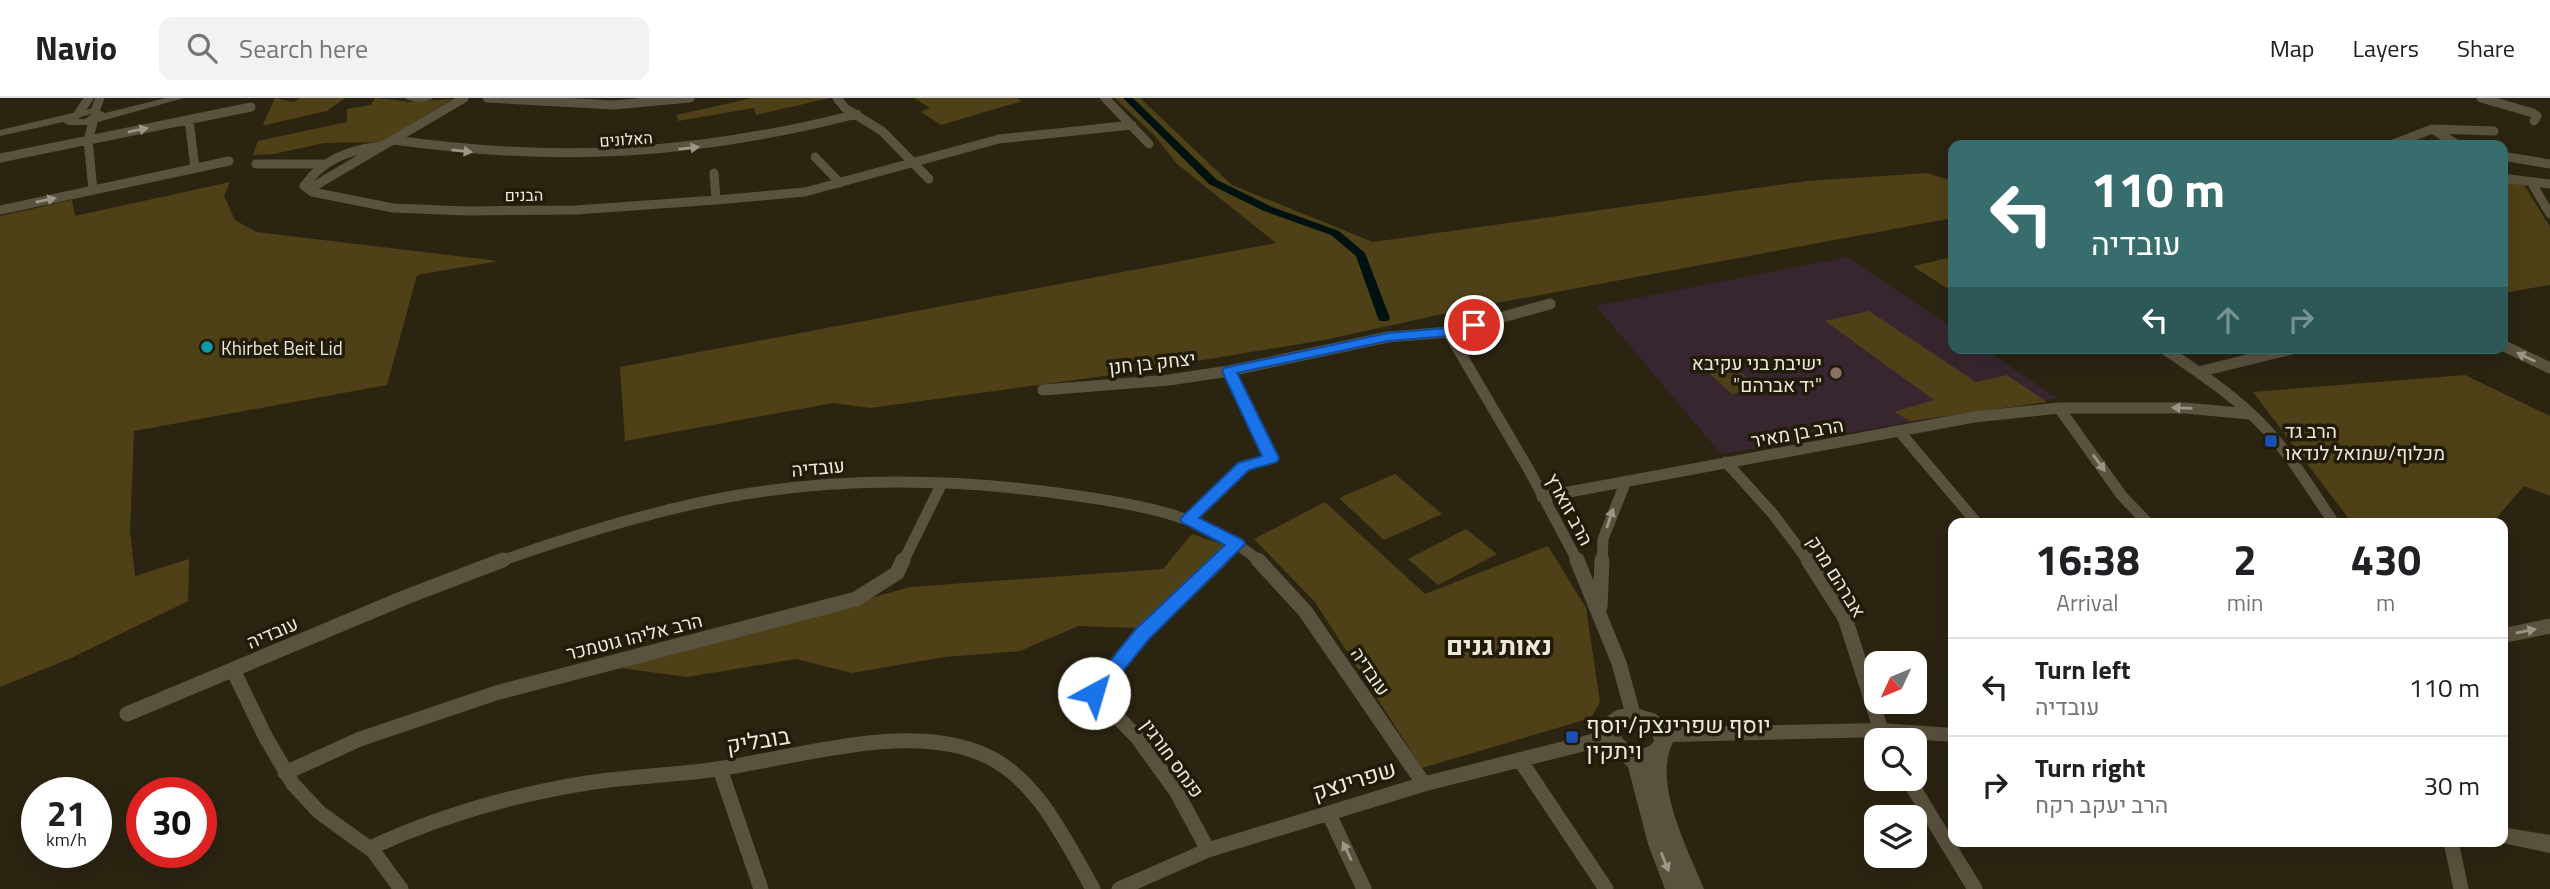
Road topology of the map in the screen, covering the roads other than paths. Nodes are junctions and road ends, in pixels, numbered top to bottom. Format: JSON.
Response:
{"nodes":[{"id":1,"x":89,"y":98,"type":"edge"},
{"id":2,"x":100,"y":98,"type":"edge"},
{"id":3,"x":179,"y":98,"type":"edge"},
{"id":4,"x":410,"y":98,"type":"edge"},
{"id":5,"x":428,"y":98,"type":"edge"},
{"id":6,"x":464,"y":98,"type":"edge"},
{"id":7,"x":487,"y":98,"type":"edge"},
{"id":8,"x":585,"y":98,"type":"edge"},
{"id":9,"x":690,"y":98,"type":"edge"},
{"id":10,"x":837,"y":98,"type":"edge"},
{"id":11,"x":1105,"y":98,"type":"edge"},
{"id":12,"x":2481,"y":98,"type":"edge"},
{"id":13,"x":565,"y":101,"type":"edge"},
{"id":14,"x":578,"y":105,"type":"junction"},
{"id":15,"x":251,"y":107,"type":"dead end"},
{"id":16,"x":857,"y":114,"type":"junction"},
{"id":17,"x":96,"y":115,"type":"junction"},
{"id":18,"x":75,"y":119,"type":"junction"},
{"id":19,"x":189,"y":120,"type":"junction"},
{"id":20,"x":2534,"y":121,"type":"dead end"},
{"id":21,"x":1132,"y":125,"type":"junction"},
{"id":22,"x":2432,"y":129,"type":"junction"},
{"id":23,"x":2494,"y":131,"type":"dead end"},
{"id":24,"x":1,"y":133,"type":"edge"},
{"id":25,"x":88,"y":140,"type":"junction"},
{"id":26,"x":394,"y":140,"type":"junction"},
{"id":27,"x":2404,"y":140,"type":"edge"},
{"id":28,"x":2450,"y":140,"type":"edge"},
{"id":29,"x":1149,"y":144,"type":"dead end"},
{"id":30,"x":385,"y":146,"type":"junction"},
{"id":31,"x":815,"y":157,"type":"dead end"},
{"id":32,"x":2508,"y":157,"type":"edge"},
{"id":33,"x":0,"y":158,"type":"edge"},
{"id":34,"x":229,"y":161,"type":"dead end"},
{"id":35,"x":914,"y":163,"type":"junction"},
{"id":36,"x":256,"y":164,"type":"dead end"},
{"id":37,"x":326,"y":164,"type":"junction"},
{"id":38,"x":2550,"y":164,"type":"edge"},
{"id":39,"x":195,"y":168,"type":"junction"},
{"id":40,"x":714,"y":173,"type":"dead end"},
{"id":41,"x":929,"y":179,"type":"dead end"},
{"id":42,"x":2508,"y":179,"type":"edge"},
{"id":43,"x":2531,"y":182,"type":"junction"},
{"id":44,"x":840,"y":183,"type":"junction"},
{"id":45,"x":2550,"y":184,"type":"edge"},
{"id":46,"x":93,"y":190,"type":"junction"},
{"id":47,"x":312,"y":191,"type":"junction"},
{"id":48,"x":716,"y":200,"type":"junction"},
{"id":49,"x":0,"y":210,"type":"edge"},
{"id":50,"x":2550,"y":214,"type":"edge"},
{"id":51,"x":1550,"y":304,"type":"dead end"},
{"id":52,"x":1448,"y":332,"type":"junction"},
{"id":53,"x":2508,"y":348,"type":"edge"},
{"id":54,"x":2172,"y":354,"type":"edge"},
{"id":55,"x":2272,"y":354,"type":"edge"},
{"id":56,"x":2550,"y":368,"type":"edge"},
{"id":57,"x":1229,"y":371,"type":"junction"},
{"id":58,"x":2198,"y":372,"type":"junction"},
{"id":59,"x":1043,"y":390,"type":"dead end"},
{"id":60,"x":2059,"y":408,"type":"junction"},
{"id":61,"x":2250,"y":414,"type":"junction"},
{"id":62,"x":1899,"y":431,"type":"junction"},
{"id":63,"x":1726,"y":462,"type":"junction"},
{"id":64,"x":1626,"y":481,"type":"junction"},
{"id":65,"x":942,"y":483,"type":"junction"},
{"id":66,"x":1542,"y":497,"type":"junction"},
{"id":67,"x":1973,"y":518,"type":"edge"},
{"id":68,"x":2143,"y":518,"type":"edge"},
{"id":69,"x":2331,"y":518,"type":"edge"},
{"id":70,"x":1189,"y":520,"type":"junction"},
{"id":71,"x":1237,"y":544,"type":"junction"},
{"id":72,"x":1600,"y":607,"type":"junction"},
{"id":73,"x":2550,"y":626,"type":"edge"},
{"id":74,"x":2508,"y":635,"type":"edge"},
{"id":75,"x":233,"y":670,"type":"junction"},
{"id":76,"x":128,"y":714,"type":"dead end"},
{"id":77,"x":1633,"y":714,"type":"junction"},
{"id":78,"x":1882,"y":728,"type":"edge"},
{"id":79,"x":1927,"y":735,"type":"edge"},
{"id":80,"x":1948,"y":735,"type":"edge"},
{"id":81,"x":1864,"y":736,"type":"edge"},
{"id":82,"x":1610,"y":737,"type":"junction"},
{"id":83,"x":1660,"y":744,"type":"junction"},
{"id":84,"x":1626,"y":753,"type":"junction"},
{"id":85,"x":1520,"y":760,"type":"junction"},
{"id":86,"x":720,"y":769,"type":"junction"},
{"id":87,"x":285,"y":773,"type":"junction"},
{"id":88,"x":1424,"y":784,"type":"junction"},
{"id":89,"x":1915,"y":791,"type":"edge"},
{"id":90,"x":1329,"y":814,"type":"junction"},
{"id":91,"x":2508,"y":836,"type":"edge"},
{"id":92,"x":2550,"y":844,"type":"edge"},
{"id":93,"x":1948,"y":845,"type":"edge"},
{"id":94,"x":1949,"y":847,"type":"edge"},
{"id":95,"x":2452,"y":847,"type":"edge"},
{"id":96,"x":370,"y":848,"type":"junction"},
{"id":97,"x":1208,"y":850,"type":"junction"},
{"id":98,"x":401,"y":889,"type":"edge"},
{"id":99,"x":761,"y":889,"type":"edge"},
{"id":100,"x":1093,"y":889,"type":"edge"},
{"id":101,"x":1119,"y":889,"type":"edge"},
{"id":102,"x":1364,"y":889,"type":"edge"},
{"id":103,"x":1606,"y":889,"type":"edge"},
{"id":104,"x":1676,"y":889,"type":"edge"},
{"id":105,"x":1693,"y":889,"type":"edge"},
{"id":106,"x":1975,"y":889,"type":"edge"},
{"id":107,"x":2461,"y":889,"type":"edge"}],
"edges":[{"from":1,"to":18,"type":"street"},
{"from":2,"to":17,"type":"street"},
{"from":3,"to":17,"type":"street"},
{"from":4,"to":5,"type":"street"},
{"from":6,"to":26,"type":"street"},
{"from":7,"to":13,"type":"street"},
{"from":8,"to":14,"type":"street"},
{"from":9,"to":14,"type":"street"},
{"from":10,"to":16,"type":"street"},
{"from":11,"to":21,"type":"street"},
{"from":12,"to":20,"type":"street"},
{"from":13,"to":14,"type":"street"},
{"from":15,"to":19,"type":"street"},
{"from":26,"to":16,"type":"street","name":"האלונים","one_way":true},
{"from":16,"to":35,"type":"street"},
{"from":17,"to":18,"type":"street"},
{"from":17,"to":25,"type":"street"},
{"from":18,"to":24,"type":"street"},
{"from":18,"to":25,"type":"street"},
{"from":25,"to":19,"type":"street","one_way":true},
{"from":19,"to":39,"type":"street"},
{"from":21,"to":29,"type":"street"},
{"from":21,"to":35,"type":"street","name":"הבנים"},
{"from":22,"to":23,"type":"street"},
{"from":22,"to":27,"type":"street"},
{"from":22,"to":28,"type":"street"},
{"from":25,"to":33,"type":"street"},
{"from":25,"to":46,"type":"street"},
{"from":26,"to":30,"type":"street"},
{"from":30,"to":37,"type":"street"},
{"from":30,"to":47,"type":"street"},
{"from":31,"to":44,"type":"street"},
{"from":32,"to":38,"type":"street"},
{"from":34,"to":39,"type":"street"},
{"from":35,"to":41,"type":"street"},
{"from":35,"to":44,"type":"street","name":"הבנים"},
{"from":36,"to":37,"type":"street"},
{"from":37,"to":47,"type":"street"},
{"from":39,"to":46,"type":"street"},
{"from":40,"to":48,"type":"street"},
{"from":42,"to":43,"type":"street"},
{"from":43,"to":45,"type":"street"},
{"from":43,"to":50,"type":"street"},
{"from":44,"to":48,"type":"street","name":"הבנים"},
{"from":49,"to":46,"type":"street","one_way":true},
{"from":47,"to":48,"type":"street","name":"הבנים"},
{"from":51,"to":52,"type":"street","name":"יצחק בן חנן"},
{"from":52,"to":57,"type":"street","name":"יצחק בן חנן"},
{"from":52,"to":66,"type":"street","name":"הרב זוארץ"},
{"from":56,"to":53,"type":"street","one_way":true},
{"from":54,"to":58,"type":"street"},
{"from":55,"to":58,"type":"street"},
{"from":57,"to":59,"type":"street","name":"יצחק בן חנן"},
{"from":57,"to":70,"type":"street"},
{"from":58,"to":61,"type":"street"},
{"from":61,"to":60,"type":"street","name":"הרב בן מאיר","one_way":true},
{"from":60,"to":62,"type":"street","name":"הרב בן מאיר"},
{"from":60,"to":68,"type":"street","one_way":true},
{"from":61,"to":69,"type":"street"},
{"from":62,"to":63,"type":"street","name":"הרב בן מאיר"},
{"from":62,"to":67,"type":"street"},
{"from":63,"to":64,"type":"street","name":"הרב בן מאיר"},
{"from":63,"to":78,"type":"street","name":"אברהם מרק"},
{"from":64,"to":66,"type":"street","name":"הרב בן מאיר"},
{"from":72,"to":64,"type":"street","one_way":true},
{"from":65,"to":70,"type":"street","name":"עובדיה"},
{"from":65,"to":75,"type":"street","name":"עובדיה"},
{"from":65,"to":87,"type":"street","name":"הרב אליהו גוטמכר"},
{"from":66,"to":72,"type":"street","name":"הרב זוארץ"},
{"from":70,"to":71,"type":"street","name":"עובדיה"},
{"from":71,"to":88,"type":"street","name":"עובדיה"},
{"from":71,"to":97,"type":"street","name":"פנחס חורגין"},
{"from":72,"to":77,"type":"street","name":"הרב זוארץ"},
{"from":74,"to":73,"type":"street","one_way":true},
{"from":75,"to":76,"type":"street","name":"עובדיה"},
{"from":75,"to":87,"type":"street"},
{"from":77,"to":82,"type":"street"},
{"from":77,"to":83,"type":"street"},
{"from":79,"to":80,"type":"street"},
{"from":81,"to":83,"type":"street"},
{"from":82,"to":84,"type":"street"},
{"from":82,"to":85,"type":"street","name":"שפרינצק"},
{"from":83,"to":84,"type":"street"},
{"from":83,"to":105,"type":"street"},
{"from":84,"to":104,"type":"street","one_way":true},
{"from":85,"to":88,"type":"street","name":"שפרינצק"},
{"from":85,"to":103,"type":"street"},
{"from":86,"to":96,"type":"street","name":"בובליק"},
{"from":86,"to":99,"type":"street"},
{"from":86,"to":100,"type":"street","name":"בובליק"},
{"from":87,"to":96,"type":"street"},
{"from":88,"to":90,"type":"street","name":"שפרינצק"},
{"from":89,"to":93,"type":"street"},
{"from":90,"to":97,"type":"street","name":"שפרינצק"},
{"from":102,"to":90,"type":"street","one_way":true},
{"from":91,"to":92,"type":"street"},
{"from":94,"to":106,"type":"street"},
{"from":95,"to":107,"type":"street"},
{"from":96,"to":98,"type":"street"},
{"from":97,"to":101,"type":"street","name":"שפרינצק"}]}
